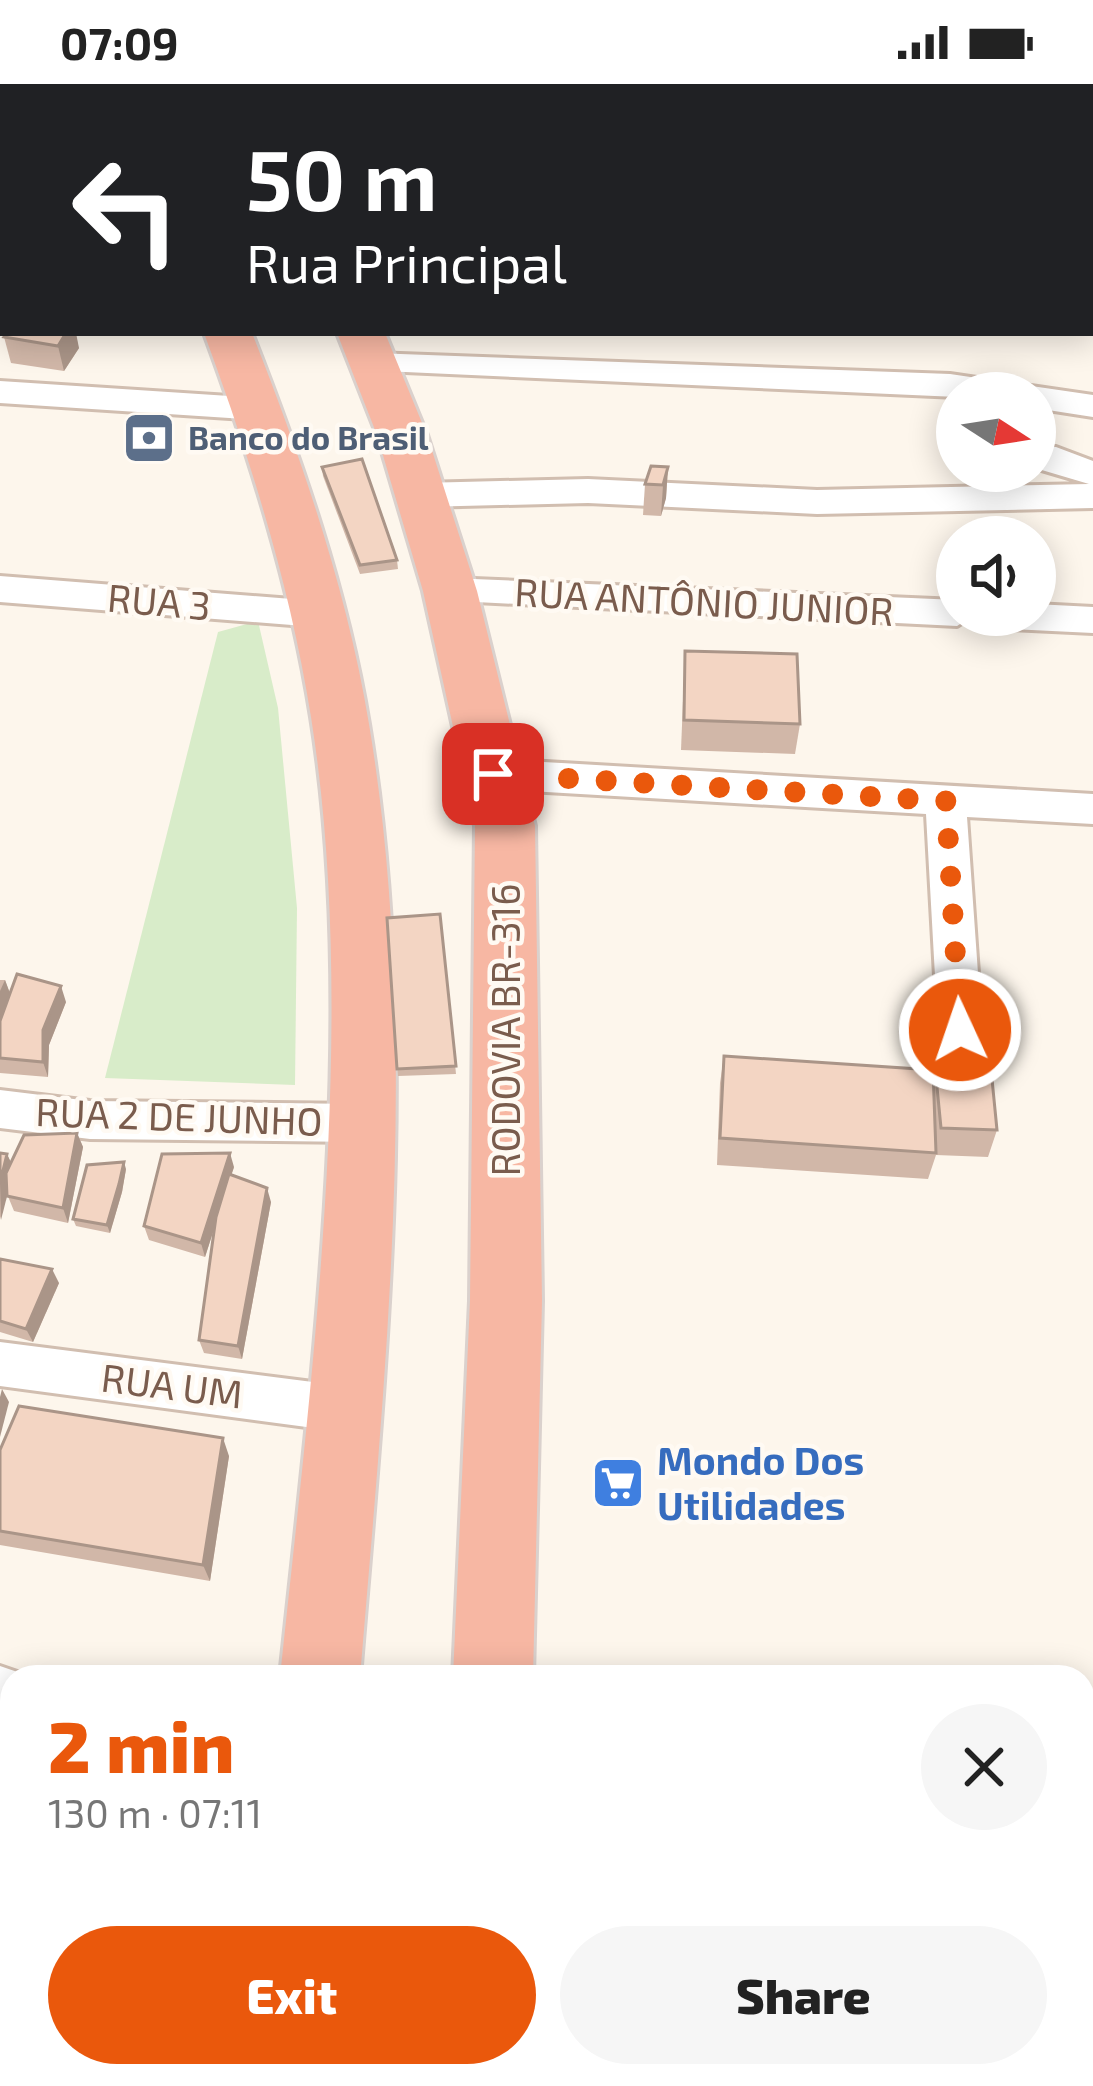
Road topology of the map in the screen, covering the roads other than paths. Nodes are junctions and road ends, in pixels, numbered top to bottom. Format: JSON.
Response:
{"nodes":[{"id":1,"x":229,"y":336,"type":"edge"},
{"id":2,"x":367,"y":348,"type":"edge"},
{"id":3,"x":936,"y":384,"type":"edge"},
{"id":4,"x":0,"y":392,"type":"edge"},
{"id":5,"x":1056,"y":400,"type":"edge"},
{"id":6,"x":1093,"y":406,"type":"edge"},
{"id":7,"x":258,"y":409,"type":"junction"},
{"id":8,"x":1056,"y":458,"type":"edge"},
{"id":9,"x":1093,"y":474,"type":"edge"},
{"id":10,"x":421,"y":495,"type":"junction"},
{"id":11,"x":1093,"y":496,"type":"edge"},
{"id":12,"x":0,"y":589,"type":"edge"},
{"id":13,"x":450,"y":590,"type":"junction"},
{"id":14,"x":936,"y":613,"type":"edge"},
{"id":15,"x":317,"y":614,"type":"junction"},
{"id":16,"x":1056,"y":618,"type":"edge"},
{"id":17,"x":1093,"y":620,"type":"edge"},
{"id":18,"x":493,"y":774,"type":"junction"},
{"id":19,"x":946,"y":801,"type":"junction"},
{"id":20,"x":1093,"y":809,"type":"edge"},
{"id":21,"x":960,"y":1030,"type":"dead end"},
{"id":22,"x":0,"y":1108,"type":"edge"},
{"id":23,"x":359,"y":1123,"type":"junction"},
{"id":24,"x":0,"y":1364,"type":"edge"},
{"id":25,"x":344,"y":1409,"type":"junction"},
{"id":26,"x":321,"y":1665,"type":"edge"},
{"id":27,"x":493,"y":1665,"type":"edge"}],
"edges":[{"from":1,"to":7,"type":"highway"},
{"from":2,"to":3,"type":"street"},
{"from":2,"to":10,"type":"highway","name":"RODOVIA BR-316"},
{"from":4,"to":7,"type":"street"},
{"from":5,"to":6,"type":"street"},
{"from":7,"to":15,"type":"highway"},
{"from":8,"to":9,"type":"street"},
{"from":10,"to":11,"type":"street"},
{"from":10,"to":13,"type":"highway","name":"RODOVIA BR-316"},
{"from":12,"to":15,"type":"street","name":"RUA 3"},
{"from":13,"to":14,"type":"street","name":"RUA ANTÔNIO JUNIOR"},
{"from":13,"to":18,"type":"highway","name":"RODOVIA BR-316"},
{"from":15,"to":23,"type":"highway"},
{"from":16,"to":17,"type":"street"},
{"from":18,"to":19,"type":"street"},
{"from":18,"to":27,"type":"highway","name":"RODOVIA BR-316"},
{"from":19,"to":20,"type":"street"},
{"from":19,"to":21,"type":"street"},
{"from":22,"to":23,"type":"street","name":"RUA 2 DE JUNHO"},
{"from":23,"to":25,"type":"highway"},
{"from":24,"to":25,"type":"street","name":"RUA UM"},
{"from":25,"to":26,"type":"highway"}]}
